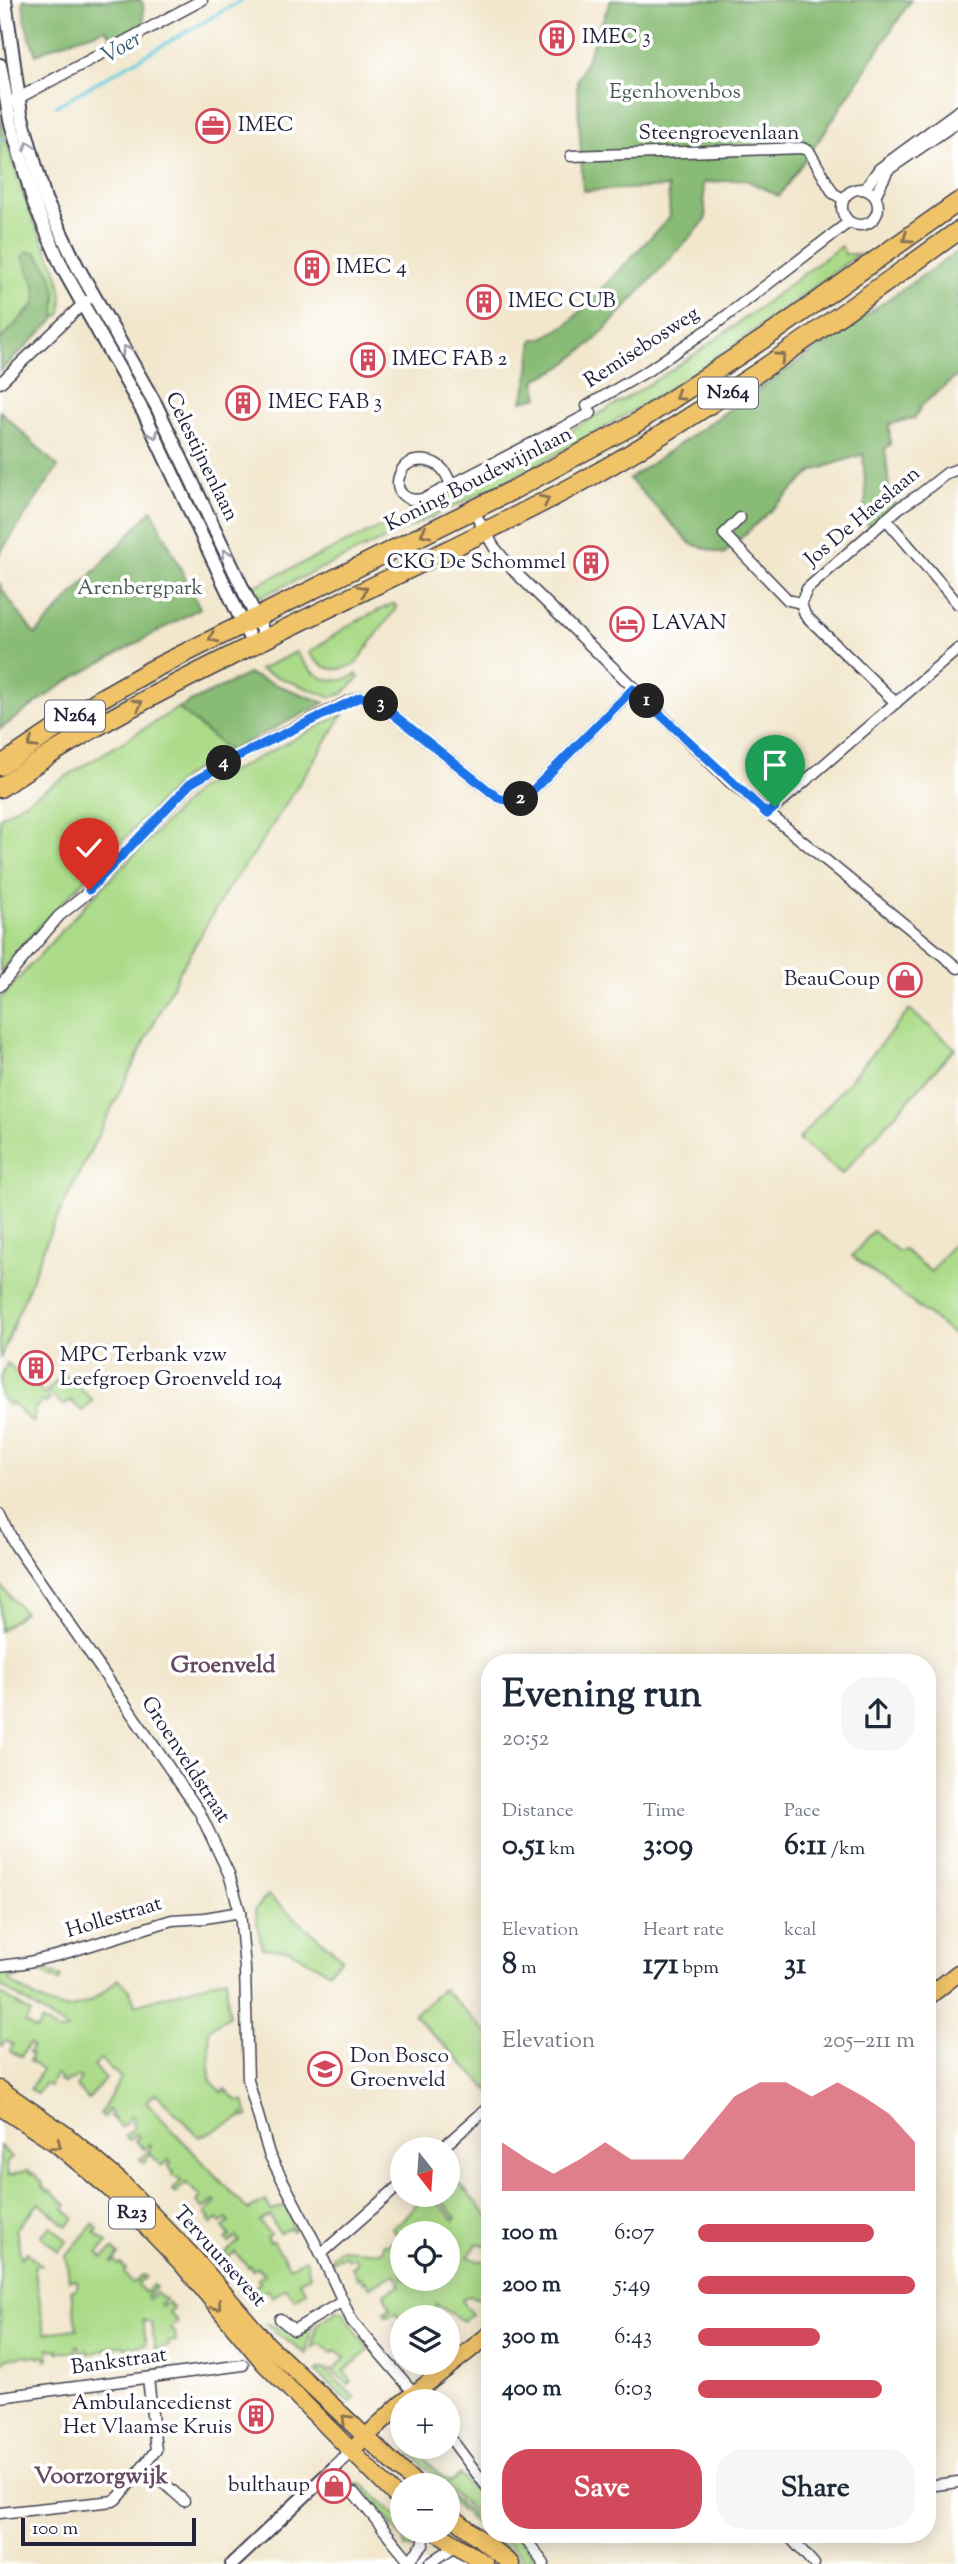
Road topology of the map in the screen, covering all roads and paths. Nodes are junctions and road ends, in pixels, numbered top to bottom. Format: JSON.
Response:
{"nodes":[{"id":1,"x":5,"y":0,"type":"edge"},
{"id":2,"x":202,"y":0,"type":"edge"},
{"id":3,"x":0,"y":65,"type":"edge"},
{"id":4,"x":12,"y":102,"type":"junction"},
{"id":5,"x":958,"y":111,"type":"edge"},
{"id":6,"x":958,"y":122,"type":"edge"},
{"id":7,"x":571,"y":156,"type":"dead end"},
{"id":8,"x":865,"y":190,"type":"junction"},
{"id":9,"x":875,"y":196,"type":"junction"},
{"id":10,"x":843,"y":199,"type":"junction"},
{"id":11,"x":958,"y":202,"type":"edge"},
{"id":12,"x":849,"y":222,"type":"junction"},
{"id":13,"x":958,"y":232,"type":"edge"},
{"id":14,"x":95,"y":296,"type":"junction"},
{"id":15,"x":82,"y":304,"type":"junction"},
{"id":16,"x":0,"y":383,"type":"edge"},
{"id":17,"x":958,"y":469,"type":"edge"},
{"id":18,"x":451,"y":485,"type":"junction"},
{"id":19,"x":473,"y":510,"type":"junction"},
{"id":20,"x":740,"y":518,"type":"dead end"},
{"id":21,"x":886,"y":519,"type":"junction"},
{"id":22,"x":485,"y":531,"type":"junction"},
{"id":23,"x":801,"y":603,"type":"junction"},
{"id":24,"x":958,"y":604,"type":"edge"},
{"id":25,"x":248,"y":620,"type":"junction"},
{"id":26,"x":259,"y":641,"type":"junction"},
{"id":27,"x":958,"y":649,"type":"edge"},
{"id":28,"x":633,"y":689,"type":"junction"},
{"id":29,"x":896,"y":703,"type":"junction"},
{"id":30,"x":0,"y":766,"type":"edge"},
{"id":31,"x":0,"y":788,"type":"edge"},
{"id":32,"x":767,"y":814,"type":"junction"},
{"id":33,"x":958,"y":968,"type":"edge"},
{"id":34,"x":0,"y":986,"type":"edge"},
{"id":35,"x":0,"y":1514,"type":"edge"},
{"id":36,"x":240,"y":1912,"type":"junction"},
{"id":37,"x":0,"y":1966,"type":"edge"},
{"id":38,"x":958,"y":1973,"type":"edge"},
{"id":39,"x":936,"y":1991,"type":"edge"},
{"id":40,"x":0,"y":2090,"type":"edge"},
{"id":41,"x":0,"y":2107,"type":"edge"},
{"id":42,"x":481,"y":2114,"type":"edge"},
{"id":43,"x":455,"y":2137,"type":"edge"},
{"id":44,"x":390,"y":2194,"type":"edge"},
{"id":45,"x":321,"y":2254,"type":"junction"},
{"id":46,"x":343,"y":2301,"type":"junction"},
{"id":47,"x":280,"y":2319,"type":"dead end"},
{"id":48,"x":481,"y":2341,"type":"edge"},
{"id":49,"x":243,"y":2365,"type":"dead end"},
{"id":50,"x":148,"y":2378,"type":"junction"},
{"id":51,"x":403,"y":2389,"type":"edge"},
{"id":52,"x":423,"y":2389,"type":"edge"},
{"id":53,"x":0,"y":2397,"type":"edge"},
{"id":54,"x":390,"y":2416,"type":"edge"},
{"id":55,"x":365,"y":2437,"type":"junction"},
{"id":56,"x":352,"y":2451,"type":"junction"},
{"id":57,"x":460,"y":2451,"type":"edge"},
{"id":58,"x":145,"y":2466,"type":"junction"},
{"id":59,"x":404,"y":2473,"type":"edge"},
{"id":60,"x":481,"y":2479,"type":"edge"},
{"id":61,"x":958,"y":2482,"type":"edge"},
{"id":62,"x":936,"y":2485,"type":"edge"},
{"id":63,"x":390,"y":2490,"type":"edge"},
{"id":64,"x":354,"y":2493,"type":"dead end"},
{"id":65,"x":184,"y":2501,"type":"dead end"},
{"id":66,"x":0,"y":2513,"type":"edge"},
{"id":67,"x":460,"y":2523,"type":"edge"},
{"id":68,"x":481,"y":2540,"type":"edge"},
{"id":69,"x":423,"y":2543,"type":"edge"},
{"id":70,"x":451,"y":2543,"type":"edge"},
{"id":71,"x":485,"y":2543,"type":"edge"},
{"id":72,"x":529,"y":2543,"type":"edge"},
{"id":73,"x":795,"y":2543,"type":"edge"},
{"id":74,"x":455,"y":2546,"type":"junction"},
{"id":75,"x":409,"y":2563,"type":"edge"},
{"id":76,"x":232,"y":2564,"type":"edge"},
{"id":77,"x":429,"y":2564,"type":"edge"},
{"id":78,"x":485,"y":2564,"type":"edge"},
{"id":79,"x":511,"y":2564,"type":"edge"},
{"id":80,"x":544,"y":2564,"type":"edge"},
{"id":81,"x":814,"y":2564,"type":"edge"}],
"edges":[{"from":1,"to":4,"type":"street","name":"Celestijnenlaan"},
{"from":2,"to":4,"type":"street"},
{"from":3,"to":4,"type":"street","name":"Celestijnenlaan"},
{"from":14,"to":4,"type":"street","name":"Celestijnenlaan","one_way":true},
{"from":4,"to":15,"type":"street","name":"Celestijnenlaan"},
{"from":5,"to":8,"type":"street"},
{"from":6,"to":9,"type":"street"},
{"from":7,"to":10,"type":"street","name":"Steengroevenlaan"},
{"from":8,"to":9,"type":"street"},
{"from":8,"to":10,"type":"street"},
{"from":9,"to":12,"type":"street"},
{"from":10,"to":12,"type":"street"},
{"from":11,"to":19,"type":"highway","name":"Koning Boudewijnlaan","number":"N264","one_way":true},
{"from":12,"to":18,"type":"street","name":"Remisebosweg"},
{"from":22,"to":13,"type":"highway","number":"N264","one_way":true},
{"from":14,"to":15,"type":"street"},
{"from":25,"to":14,"type":"street","name":"Celestijnenlaan","one_way":true},
{"from":15,"to":16,"type":"street"},
{"from":15,"to":25,"type":"street","name":"Celestijnenlaan","one_way":true},
{"from":17,"to":21,"type":"street","name":"Jos De Haeslaan"},
{"from":18,"to":18,"type":"street","name":"Remisebosweg"},
{"from":19,"to":22,"type":"street"},
{"from":19,"to":25,"type":"highway","name":"Koning Boudewijnlaan","number":"N264","one_way":true},
{"from":20,"to":23,"type":"street"},
{"from":21,"to":23,"type":"street","name":"Jos De Haeslaan"},
{"from":21,"to":24,"type":"street"},
{"from":26,"to":22,"type":"highway","number":"N264","one_way":true},
{"from":22,"to":28,"type":"street"},
{"from":23,"to":29,"type":"street"},
{"from":25,"to":26,"type":"street","name":"Celestijnenlaan"},
{"from":25,"to":30,"type":"highway","name":"Koning Boudewijnlaan","number":"N264","one_way":true},
{"from":31,"to":26,"type":"highway","number":"N264","one_way":true},
{"from":27,"to":29,"type":"street"},
{"from":28,"to":32,"type":"street"},
{"from":28,"to":34,"type":"street"},
{"from":29,"to":32,"type":"street"},
{"from":32,"to":33,"type":"street"},
{"from":35,"to":36,"type":"street","name":"Groenveldstraat"},
{"from":36,"to":37,"type":"street","name":"Hollestraat"},
{"from":36,"to":45,"type":"street","name":"Groenveldstraat"},
{"from":38,"to":39,"type":"main road"},
{"from":55,"to":40,"type":"main road","name":"Tervuursevest","number":"R23","one_way":true},
{"from":41,"to":56,"type":"main road","name":"Tervuursevest","number":"R23","one_way":true},
{"from":42,"to":43,"type":"street"},
{"from":44,"to":45,"type":"street"},
{"from":45,"to":46,"type":"street","name":"Groenveldstraat"},
{"from":46,"to":47,"type":"street","name":"Tervuursevest"},
{"from":46,"to":51,"type":"street","name":"Groenveldstraat"},
{"from":48,"to":52,"type":"main road"},
{"from":49,"to":50,"type":"street","name":"Bankstraat"},
{"from":50,"to":53,"type":"street","name":"Bankstraat"},
{"from":50,"to":58,"type":"street"},
{"from":54,"to":55,"type":"main road"},
{"from":55,"to":56,"type":"main road"},
{"from":55,"to":59,"type":"main road","number":"R23"},
{"from":56,"to":63,"type":"main road","number":"R23"},
{"from":56,"to":76,"type":"street"},
{"from":57,"to":60,"type":"street"},
{"from":58,"to":65,"type":"street"},
{"from":58,"to":66,"type":"street"},
{"from":61,"to":62,"type":"street"},
{"from":64,"to":75,"type":"street"},
{"from":67,"to":68,"type":"main road"},
{"from":69,"to":75,"type":"street"},
{"from":70,"to":74,"type":"main road"},
{"from":71,"to":79,"type":"main road"},
{"from":72,"to":80,"type":"street"},
{"from":73,"to":81,"type":"street"},
{"from":74,"to":77,"type":"street"},
{"from":74,"to":78,"type":"main road"}]}
